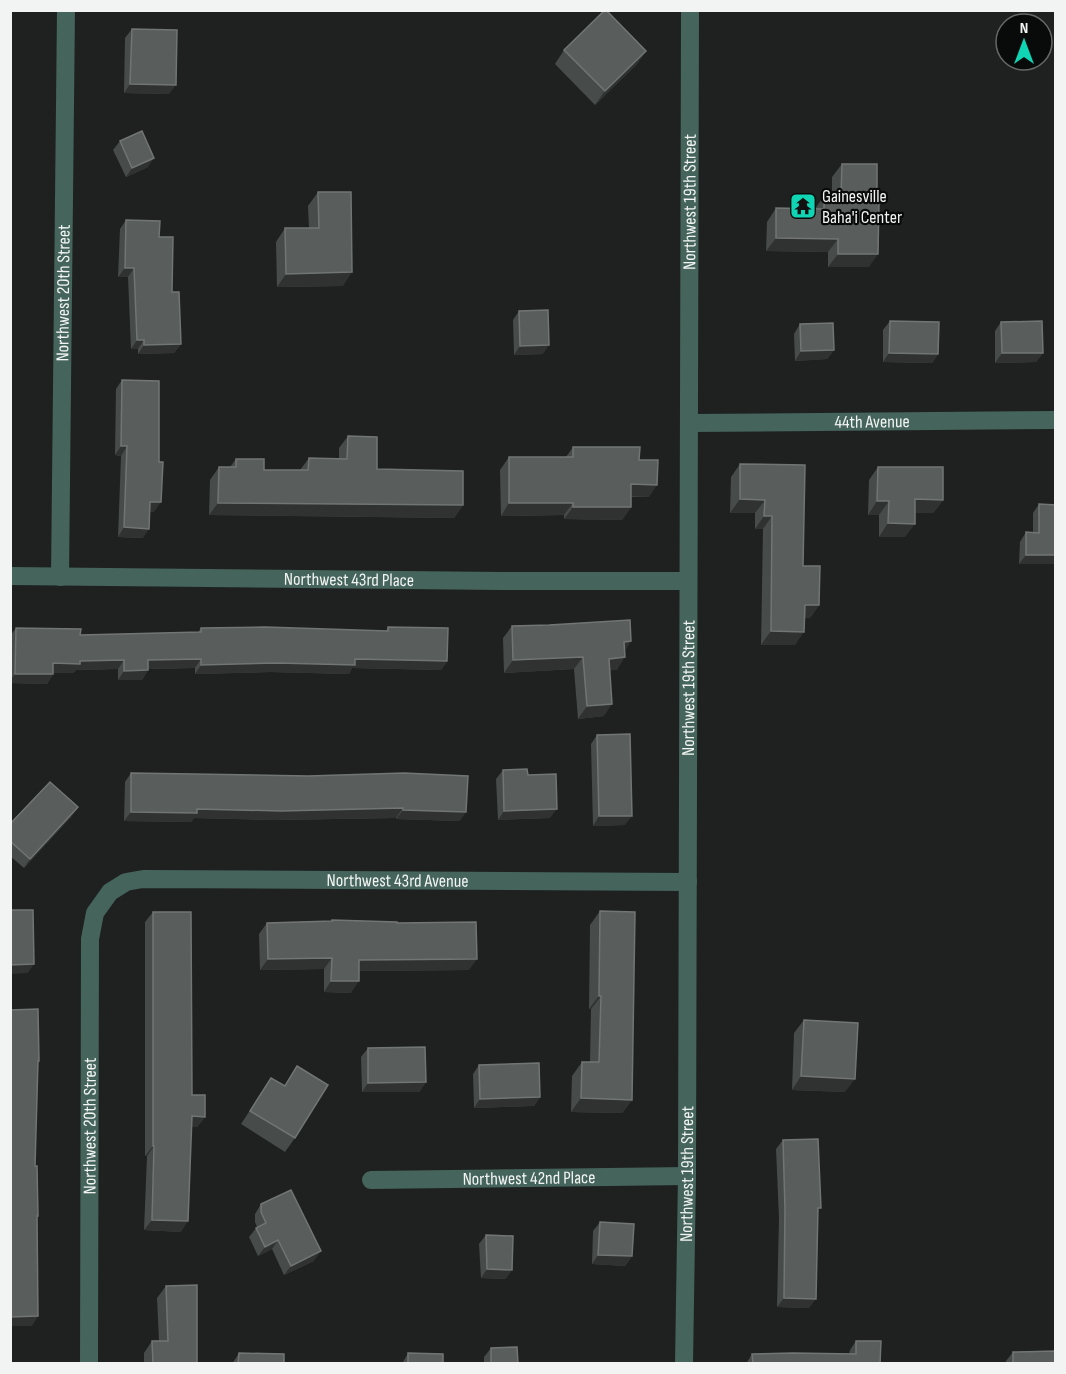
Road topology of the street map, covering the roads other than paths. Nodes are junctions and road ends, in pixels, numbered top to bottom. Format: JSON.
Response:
{"nodes":[{"id":1,"x":66,"y":10,"type":"edge"},
{"id":2,"x":690,"y":11,"type":"edge"},
{"id":3,"x":1056,"y":420,"type":"edge"},
{"id":4,"x":689,"y":423,"type":"junction"},
{"id":5,"x":10,"y":576,"type":"edge"},
{"id":6,"x":60,"y":576,"type":"junction"},
{"id":7,"x":688,"y":581,"type":"junction"},
{"id":8,"x":688,"y":882,"type":"junction"},
{"id":9,"x":110,"y":892,"type":"joint"},
{"id":10,"x":687,"y":1176,"type":"junction"},
{"id":11,"x":371,"y":1180,"type":"dead end"},
{"id":12,"x":89,"y":1364,"type":"edge"},
{"id":13,"x":684,"y":1364,"type":"edge"}],
"edges":[{"from":1,"to":6,"type":"street","name":"Northwest 20th Street"},
{"from":2,"to":4,"type":"street","name":"Northwest 19th Street"},
{"from":3,"to":4,"type":"street","name":"44th Avenue"},
{"from":4,"to":7,"type":"street","name":"Northwest 19th Street"},
{"from":5,"to":6,"type":"street","name":"Northwest 43rd Place"},
{"from":6,"to":7,"type":"street","name":"Northwest 43rd Place"},
{"from":7,"to":8,"type":"street","name":"Northwest 19th Street"},
{"from":8,"to":9,"type":"street","name":"Northwest 43rd Avenue"},
{"from":8,"to":10,"type":"street","name":"Northwest 19th Street"},
{"from":9,"to":12,"type":"street","name":"Northwest 20th Street"},
{"from":10,"to":11,"type":"street","name":"Northwest 42nd Place"},
{"from":10,"to":13,"type":"street","name":"Northwest 19th Street"}]}
